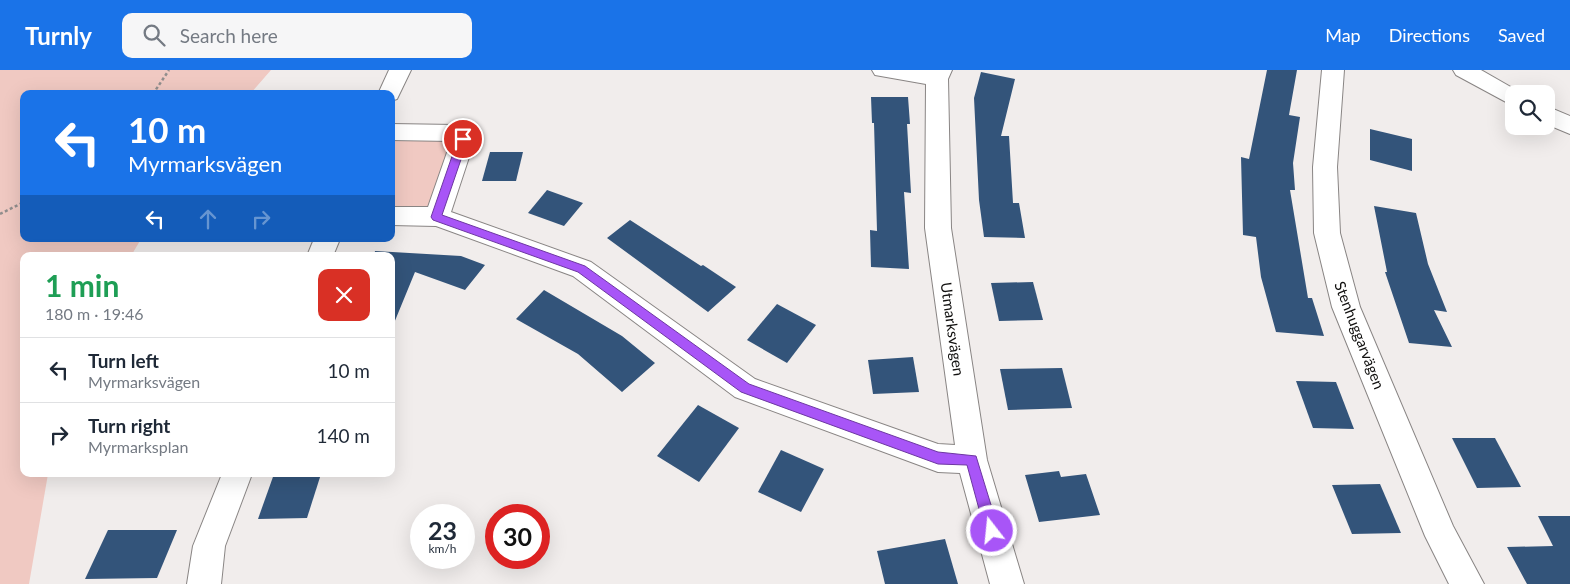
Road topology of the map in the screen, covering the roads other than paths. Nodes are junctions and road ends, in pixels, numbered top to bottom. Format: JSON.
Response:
{"nodes":[{"id":1,"x":400,"y":70,"type":"edge"},
{"id":2,"x":882,"y":70,"type":"edge"},
{"id":3,"x":1333,"y":70,"type":"edge"},
{"id":4,"x":1464,"y":70,"type":"edge"},
{"id":5,"x":939,"y":74,"type":"edge"},
{"id":6,"x":391,"y":90,"type":"edge"},
{"id":7,"x":1505,"y":92,"type":"edge"},
{"id":8,"x":1555,"y":118,"type":"edge"},
{"id":9,"x":1570,"y":126,"type":"edge"},
{"id":10,"x":395,"y":132,"type":"edge"},
{"id":11,"x":395,"y":216,"type":"edge"},
{"id":12,"x":437,"y":217,"type":"junction"},
{"id":13,"x":972,"y":460,"type":"junction"},
{"id":14,"x":236,"y":477,"type":"edge"},
{"id":15,"x":204,"y":584,"type":"edge"},
{"id":16,"x":1007,"y":584,"type":"edge"},
{"id":17,"x":1467,"y":584,"type":"edge"}],
"edges":[{"from":1,"to":6,"type":"street"},
{"from":2,"to":5,"type":"street"},
{"from":3,"to":17,"type":"street","name":"Stenhuggarvägen"},
{"from":4,"to":7,"type":"street"},
{"from":5,"to":13,"type":"street","name":"Utmarksvägen"},
{"from":8,"to":9,"type":"street"},
{"from":10,"to":12,"type":"street"},
{"from":11,"to":12,"type":"street"},
{"from":12,"to":13,"type":"street"},
{"from":13,"to":16,"type":"street","name":"Utmarksvägen"},
{"from":14,"to":15,"type":"street"}]}
